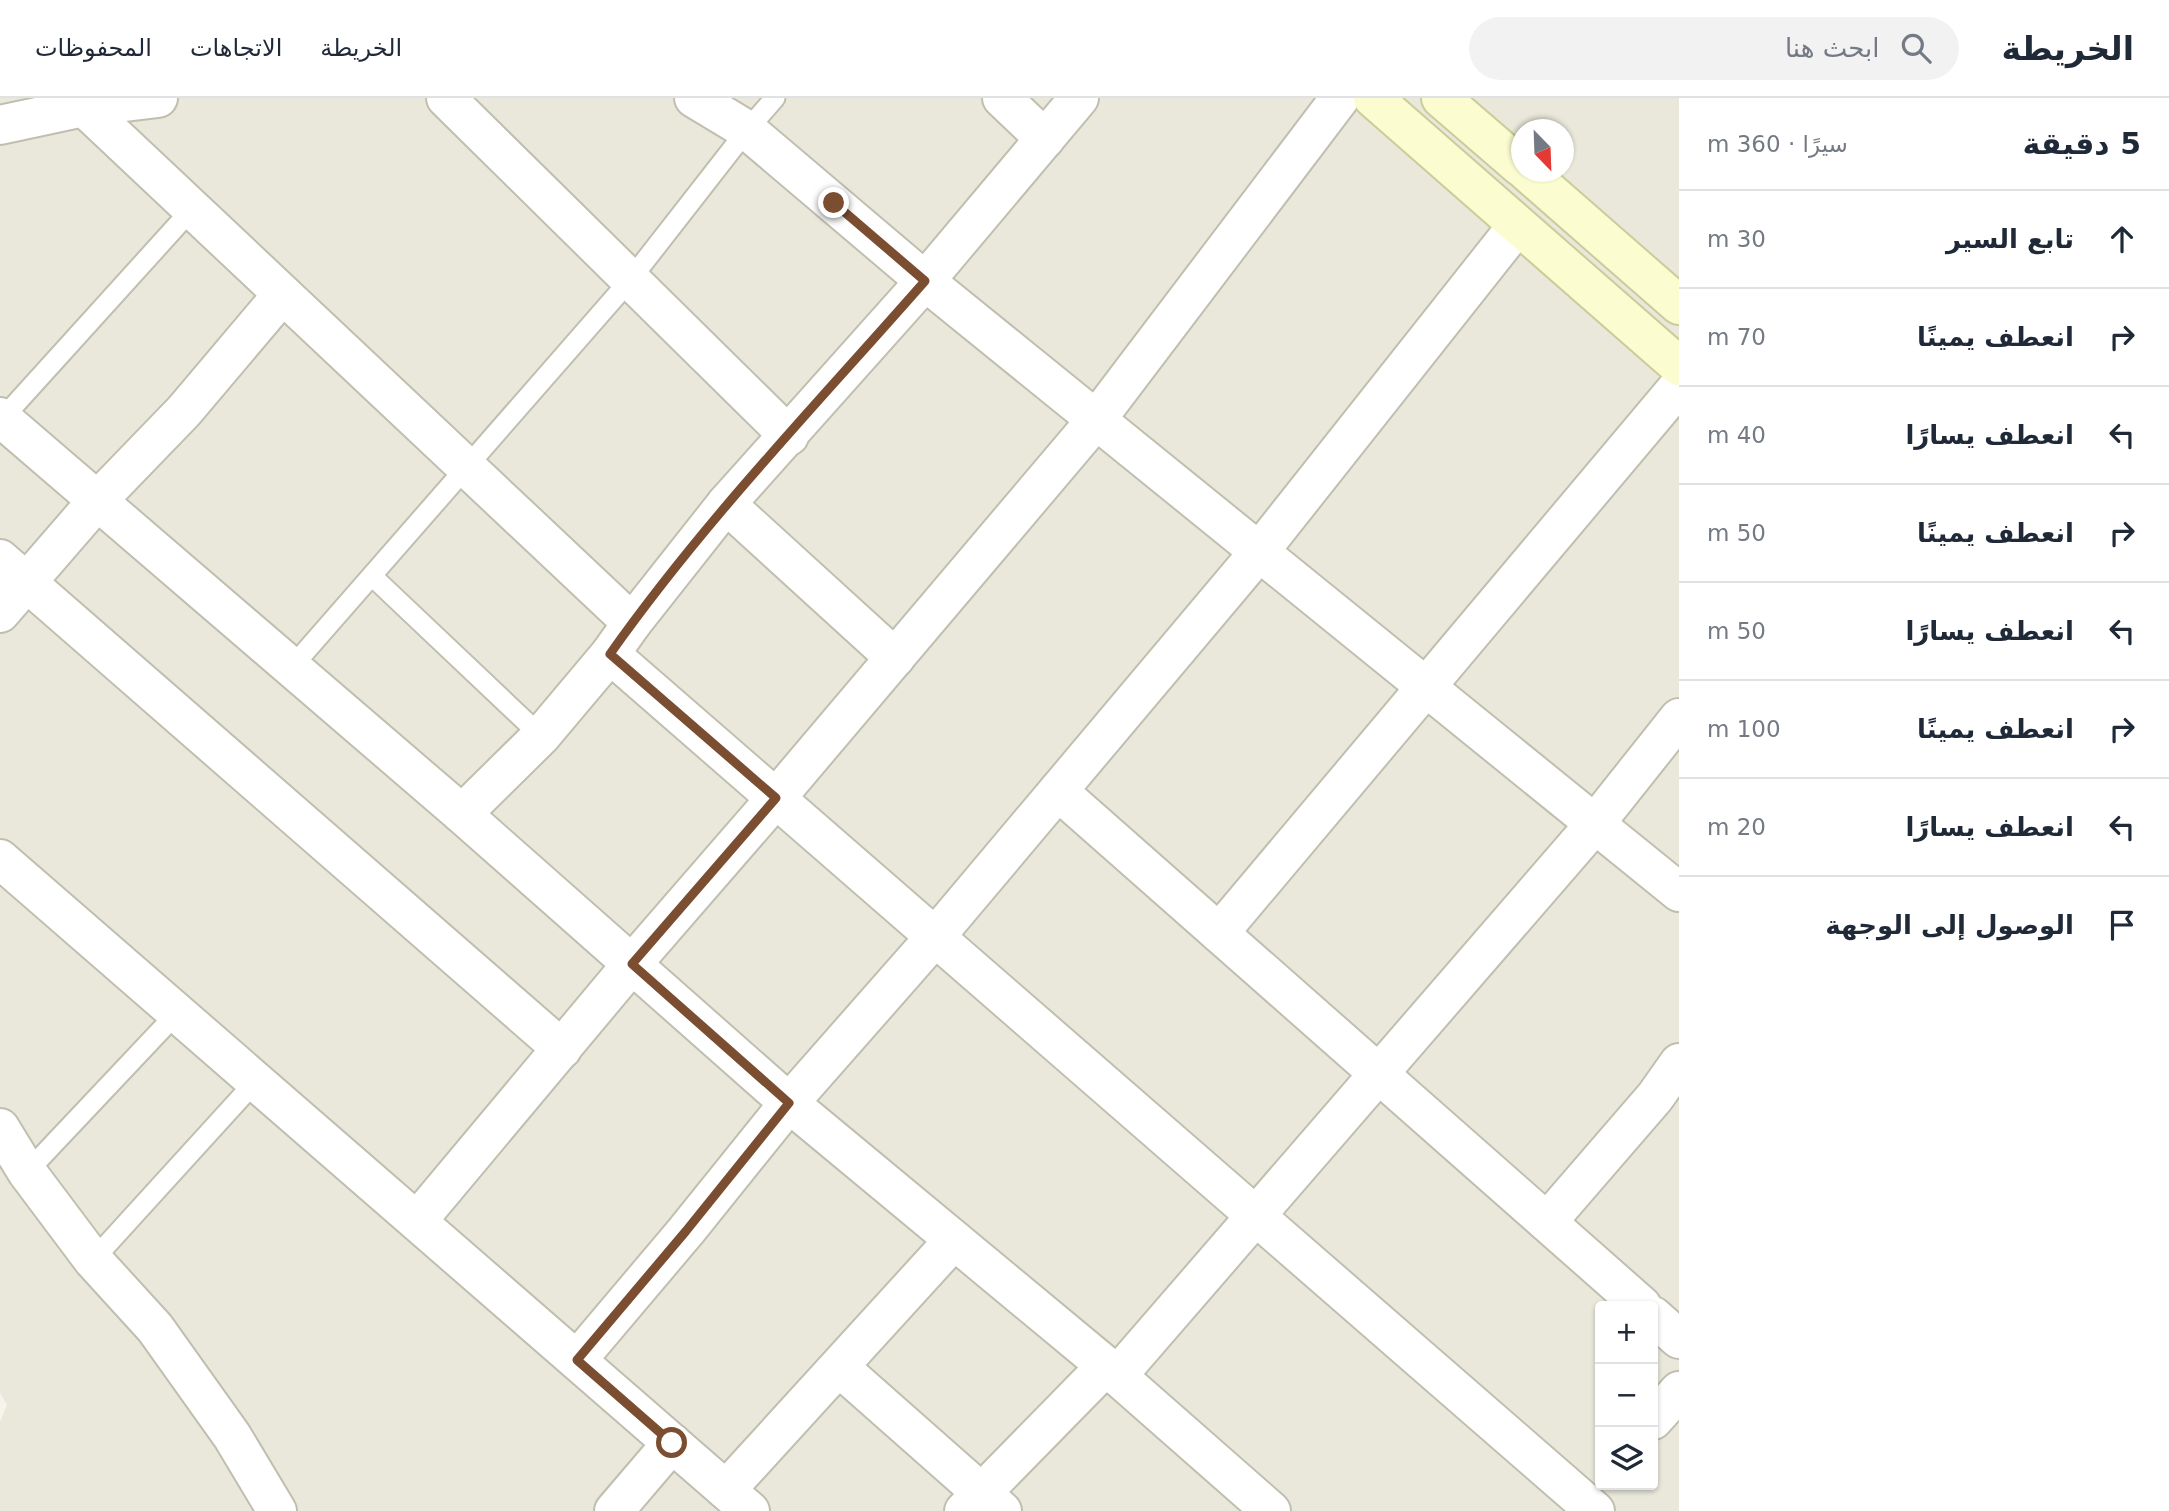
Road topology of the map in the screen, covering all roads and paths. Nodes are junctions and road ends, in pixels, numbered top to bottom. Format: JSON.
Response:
{"nodes":[{"id":1,"x":159,"y":98,"type":"edge"},
{"id":2,"x":446,"y":98,"type":"edge"},
{"id":3,"x":694,"y":98,"type":"edge"},
{"id":4,"x":775,"y":98,"type":"edge"},
{"id":5,"x":1002,"y":98,"type":"edge"},
{"id":6,"x":1079,"y":98,"type":"edge"},
{"id":7,"x":1340,"y":98,"type":"edge"},
{"id":8,"x":1373,"y":98,"type":"edge"},
{"id":9,"x":1441,"y":98,"type":"edge"},
{"id":10,"x":85,"y":107,"type":"junction"},
{"id":11,"x":0,"y":125,"type":"edge"},
{"id":12,"x":747,"y":130,"type":"junction"},
{"id":13,"x":1045,"y":139,"type":"junction"},
{"id":14,"x":1511,"y":158,"type":"edge"},
{"id":15,"x":1538,"y":182,"type":"edge"},
{"id":16,"x":192,"y":209,"type":"junction"},
{"id":17,"x":1517,"y":226,"type":"junction"},
{"id":18,"x":630,"y":280,"type":"junction"},
{"id":19,"x":925,"y":281,"type":"junction"},
{"id":20,"x":282,"y":295,"type":"junction"},
{"id":21,"x":1679,"y":305,"type":"edge"},
{"id":22,"x":1679,"y":366,"type":"edge"},
{"id":23,"x":1679,"y":386,"type":"edge"},
{"id":24,"x":1,"y":418,"type":"edge"},
{"id":25,"x":1096,"y":420,"type":"junction"},
{"id":26,"x":789,"y":436,"type":"junction"},
{"id":27,"x":466,"y":468,"type":"junction"},
{"id":28,"x":97,"y":501,"type":"junction"},
{"id":29,"x":726,"y":504,"type":"junction"},
{"id":30,"x":1259,"y":552,"type":"junction"},
{"id":31,"x":13,"y":571,"type":"edge"},
{"id":32,"x":372,"y":576,"type":"junction"},
{"id":33,"x":0,"y":614,"type":"edge"},
{"id":34,"x":632,"y":623,"type":"junction"},
{"id":35,"x":610,"y":654,"type":"junction"},
{"id":36,"x":895,"y":658,"type":"junction"},
{"id":37,"x":291,"y":668,"type":"junction"},
{"id":38,"x":1427,"y":688,"type":"junction"},
{"id":39,"x":1679,"y":718,"type":"edge"},
{"id":40,"x":541,"y":736,"type":"junction"},
{"id":41,"x":1058,"y":791,"type":"junction"},
{"id":42,"x":776,"y":798,"type":"junction"},
{"id":43,"x":462,"y":814,"type":"junction"},
{"id":44,"x":1594,"y":825,"type":"junction"},
{"id":45,"x":0,"y":859,"type":"edge"},
{"id":46,"x":1679,"y":892,"type":"edge"},
{"id":47,"x":1219,"y":933,"type":"junction"},
{"id":48,"x":935,"y":937,"type":"junction"},
{"id":49,"x":632,"y":964,"type":"junction"},
{"id":50,"x":177,"y":1013,"type":"junction"},
{"id":51,"x":562,"y":1049,"type":"junction"},
{"id":52,"x":1679,"y":1063,"type":"edge"},
{"id":53,"x":1378,"y":1074,"type":"junction"},
{"id":54,"x":256,"y":1081,"type":"junction"},
{"id":55,"x":789,"y":1103,"type":"junction"},
{"id":56,"x":0,"y":1128,"type":"edge"},
{"id":57,"x":27,"y":1172,"type":"junction"},
{"id":58,"x":1255,"y":1216,"type":"junction"},
{"id":59,"x":417,"y":1221,"type":"junction"},
{"id":60,"x":1547,"y":1222,"type":"junction"},
{"id":61,"x":954,"y":1240,"type":"junction"},
{"id":62,"x":93,"y":1260,"type":"junction"},
{"id":63,"x":1636,"y":1301,"type":"edge"},
{"id":64,"x":1658,"y":1320,"type":"edge"},
{"id":65,"x":1679,"y":1339,"type":"edge"},
{"id":66,"x":577,"y":1360,"type":"junction"},
{"id":67,"x":839,"y":1367,"type":"junction"},
{"id":68,"x":1111,"y":1371,"type":"junction"},
{"id":69,"x":1679,"y":1391,"type":"edge"},
{"id":70,"x":1658,"y":1414,"type":"edge"},
{"id":71,"x":672,"y":1443,"type":"junction"},
{"id":72,"x":1586,"y":1499,"type":"edge"},
{"id":73,"x":738,"y":1501,"type":"edge"},
{"id":74,"x":982,"y":1505,"type":"edge"},
{"id":75,"x":277,"y":1511,"type":"edge"},
{"id":76,"x":614,"y":1511,"type":"edge"},
{"id":77,"x":1271,"y":1511,"type":"edge"}],
"edges":[{"from":1,"to":10,"type":"street"},
{"from":2,"to":18,"type":"street"},
{"from":3,"to":12,"type":"street"},
{"from":4,"to":12,"type":"lane"},
{"from":5,"to":13,"type":"street"},
{"from":6,"to":13,"type":"street"},
{"from":7,"to":25,"type":"street"},
{"from":8,"to":17,"type":"street"},
{"from":9,"to":14,"type":"street"},
{"from":10,"to":11,"type":"street"},
{"from":10,"to":16,"type":"street"},
{"from":12,"to":18,"type":"lane"},
{"from":12,"to":19,"type":"street"},
{"from":13,"to":19,"type":"street"},
{"from":15,"to":21,"type":"street"},
{"from":16,"to":20,"type":"street"},
{"from":16,"to":24,"type":"lane"},
{"from":17,"to":22,"type":"street"},
{"from":17,"to":30,"type":"street"},
{"from":18,"to":26,"type":"street"},
{"from":18,"to":27,"type":"lane"},
{"from":19,"to":25,"type":"street"},
{"from":19,"to":26,"type":"street"},
{"from":20,"to":27,"type":"street"},
{"from":20,"to":28,"type":"street"},
{"from":23,"to":38,"type":"street"},
{"from":24,"to":28,"type":"street"},
{"from":25,"to":30,"type":"street"},
{"from":25,"to":36,"type":"street"},
{"from":26,"to":29,"type":"street"},
{"from":27,"to":32,"type":"lane"},
{"from":27,"to":34,"type":"street"},
{"from":28,"to":31,"type":"street"},
{"from":28,"to":37,"type":"street"},
{"from":29,"to":34,"type":"street"},
{"from":29,"to":36,"type":"street"},
{"from":30,"to":38,"type":"street"},
{"from":30,"to":41,"type":"street"},
{"from":31,"to":33,"type":"street"},
{"from":31,"to":51,"type":"street"},
{"from":32,"to":37,"type":"lane"},
{"from":32,"to":40,"type":"lane"},
{"from":34,"to":35,"type":"street"},
{"from":35,"to":40,"type":"street"},
{"from":35,"to":42,"type":"street"},
{"from":36,"to":42,"type":"street"},
{"from":37,"to":43,"type":"street"},
{"from":38,"to":44,"type":"street"},
{"from":38,"to":47,"type":"street"},
{"from":39,"to":44,"type":"street"},
{"from":40,"to":43,"type":"street"},
{"from":41,"to":47,"type":"street"},
{"from":41,"to":48,"type":"street"},
{"from":42,"to":48,"type":"street"},
{"from":42,"to":49,"type":"street"},
{"from":43,"to":49,"type":"street"},
{"from":44,"to":46,"type":"street"},
{"from":44,"to":53,"type":"street"},
{"from":45,"to":50,"type":"street"},
{"from":47,"to":53,"type":"street"},
{"from":48,"to":55,"type":"street"},
{"from":48,"to":58,"type":"street"},
{"from":49,"to":51,"type":"street"},
{"from":49,"to":55,"type":"street"},
{"from":50,"to":54,"type":"street"},
{"from":50,"to":57,"type":"lane"},
{"from":51,"to":59,"type":"street"},
{"from":52,"to":60,"type":"street"},
{"from":53,"to":58,"type":"street"},
{"from":53,"to":60,"type":"street"},
{"from":54,"to":59,"type":"street"},
{"from":54,"to":62,"type":"lane"},
{"from":55,"to":61,"type":"street"},
{"from":55,"to":66,"type":"street"},
{"from":56,"to":57,"type":"street"},
{"from":57,"to":62,"type":"street"},
{"from":58,"to":68,"type":"street"},
{"from":58,"to":72,"type":"street"},
{"from":59,"to":66,"type":"street"},
{"from":60,"to":63,"type":"street"},
{"from":61,"to":67,"type":"street"},
{"from":61,"to":68,"type":"street"},
{"from":62,"to":75,"type":"street"},
{"from":64,"to":65,"type":"street"},
{"from":66,"to":71,"type":"street"},
{"from":67,"to":73,"type":"street"},
{"from":67,"to":74,"type":"street"},
{"from":68,"to":74,"type":"street"},
{"from":68,"to":77,"type":"street"},
{"from":69,"to":70,"type":"street"},
{"from":71,"to":73,"type":"street"},
{"from":71,"to":76,"type":"street"}]}
